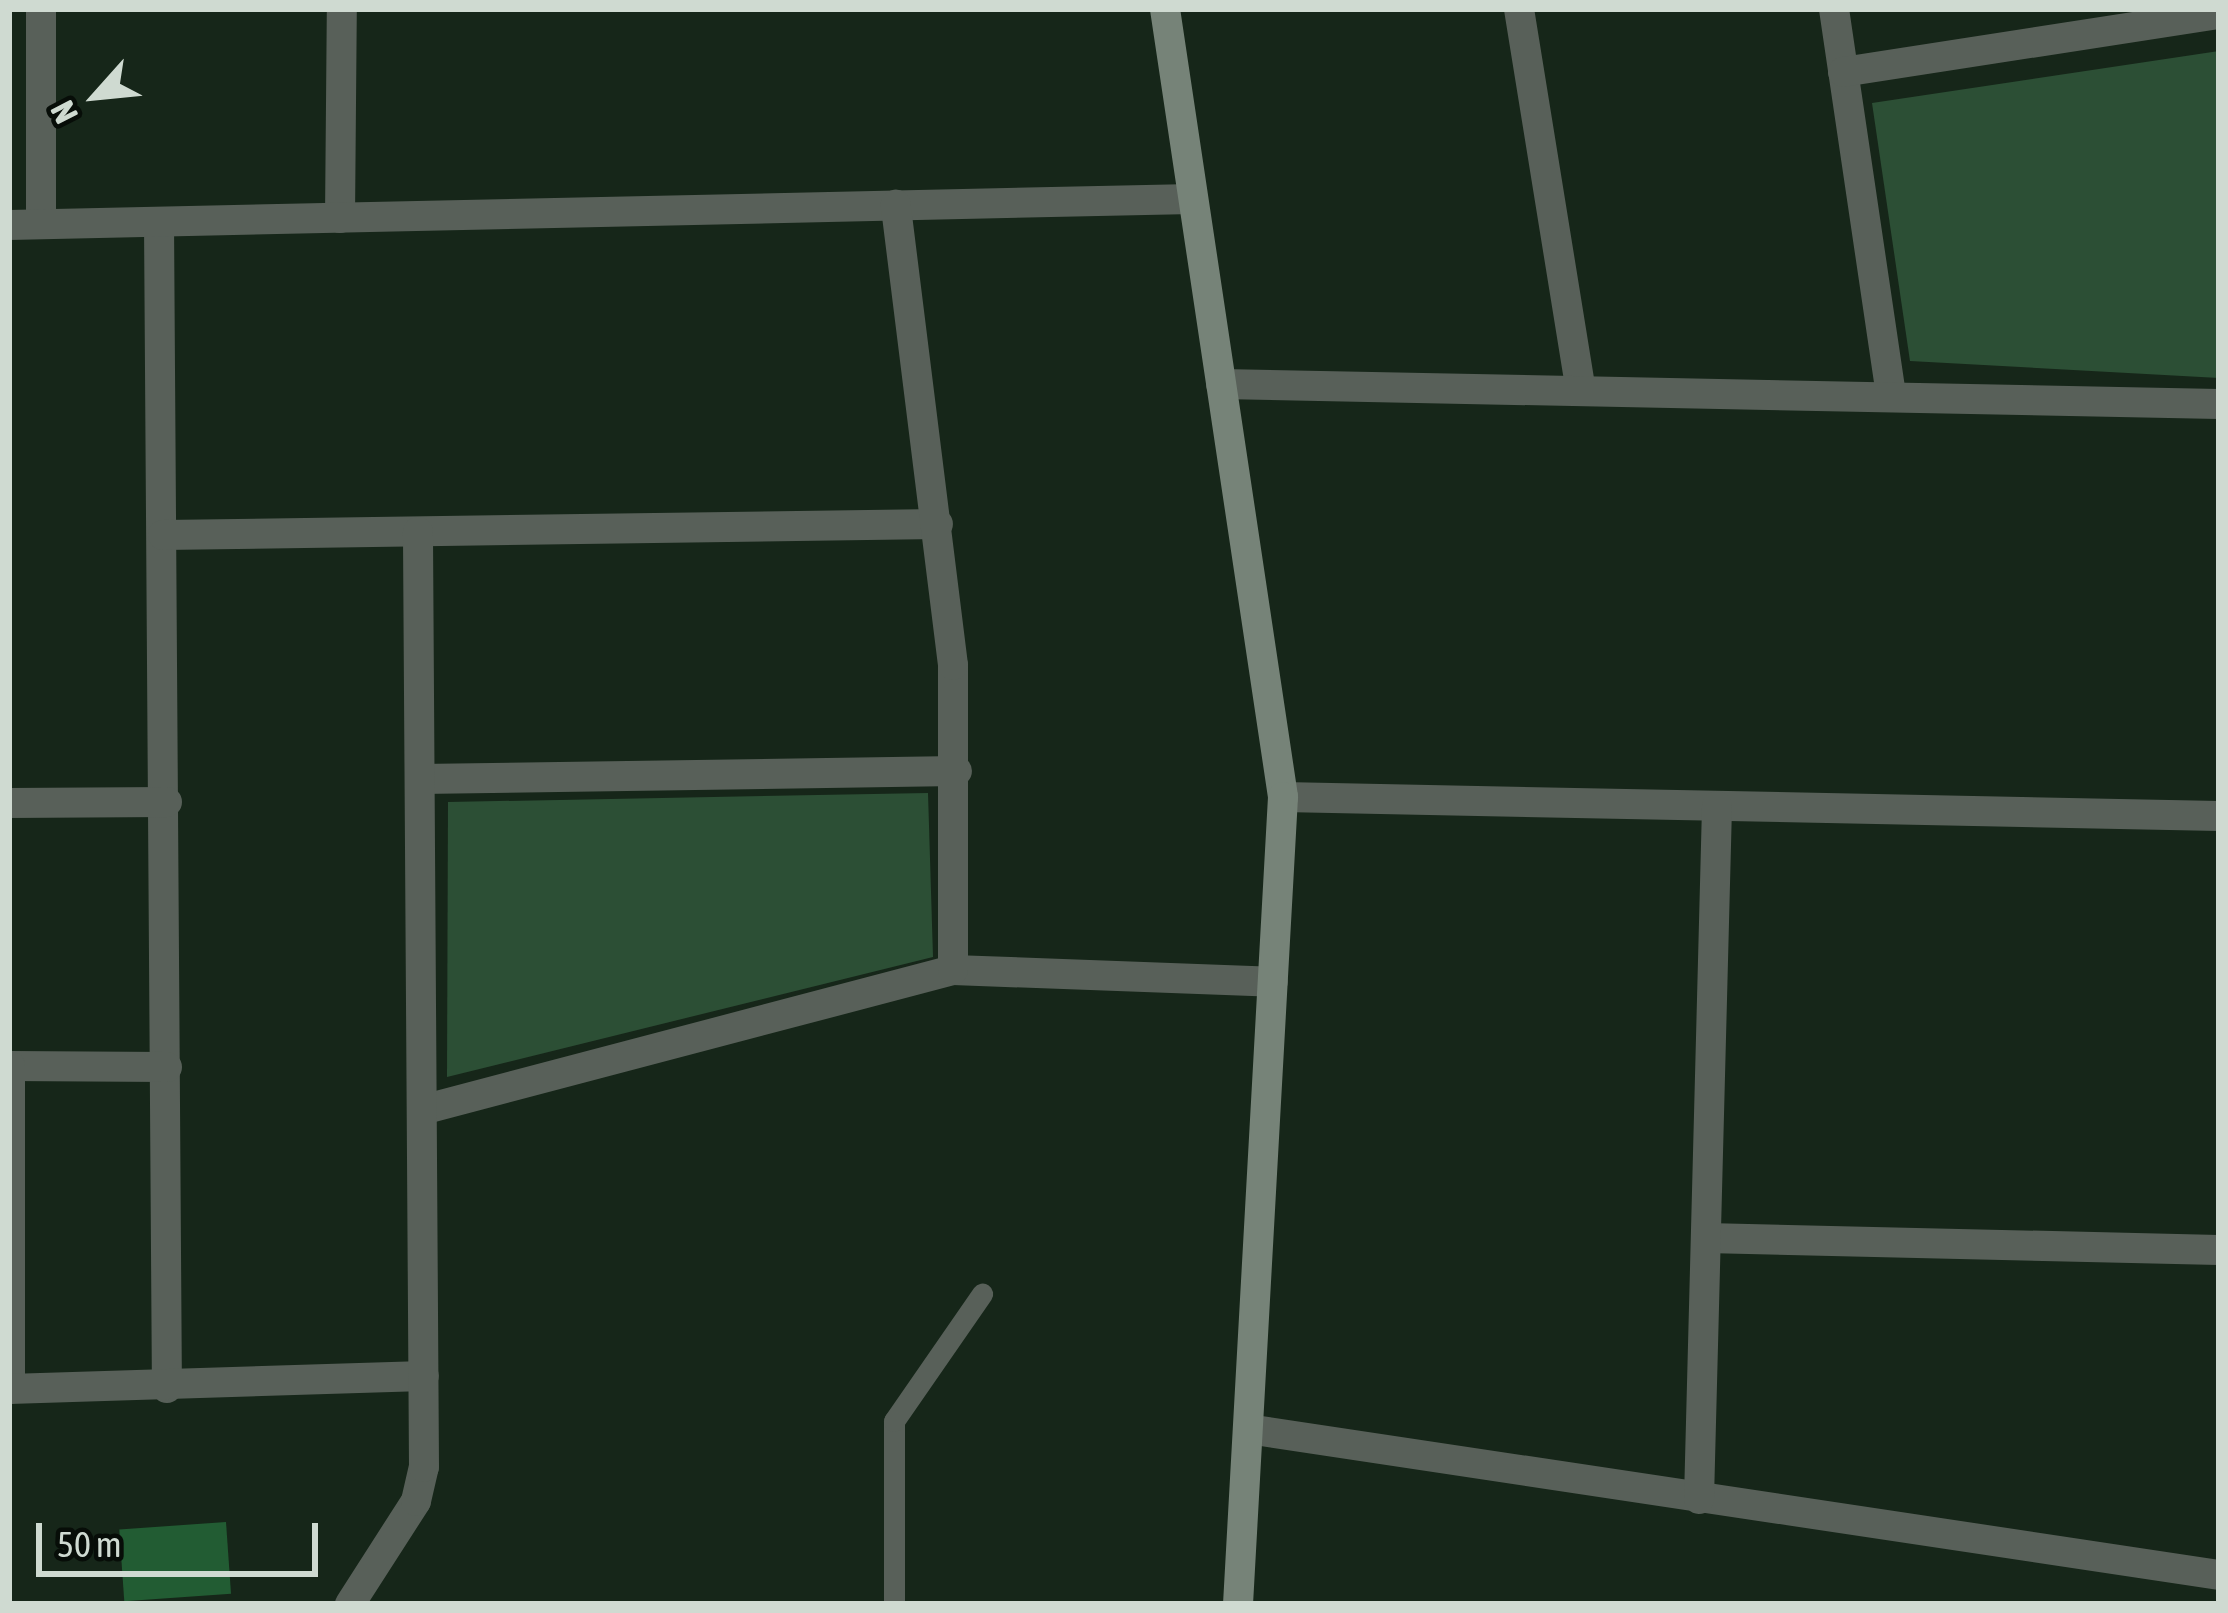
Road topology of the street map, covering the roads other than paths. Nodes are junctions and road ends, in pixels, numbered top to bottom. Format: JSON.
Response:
{"nodes":[{"id":1,"x":40,"y":9,"type":"edge"},
{"id":2,"x":342,"y":9,"type":"edge"},
{"id":3,"x":1165,"y":9,"type":"edge"},
{"id":4,"x":1519,"y":9,"type":"edge"},
{"id":5,"x":1834,"y":9,"type":"edge"},
{"id":6,"x":2219,"y":14,"type":"edge"},
{"id":7,"x":1843,"y":72,"type":"junction"},
{"id":8,"x":1193,"y":199,"type":"junction"},
{"id":9,"x":896,"y":206,"type":"junction"},
{"id":10,"x":340,"y":218,"type":"junction"},
{"id":11,"x":159,"y":222,"type":"junction"},
{"id":12,"x":41,"y":224,"type":"junction"},
{"id":13,"x":9,"y":225,"type":"edge"},
{"id":14,"x":1221,"y":383,"type":"junction"},
{"id":15,"x":1581,"y":391,"type":"junction"},
{"id":16,"x":1892,"y":397,"type":"junction"},
{"id":17,"x":2219,"y":404,"type":"edge"},
{"id":18,"x":938,"y":524,"type":"junction"},
{"id":19,"x":418,"y":532,"type":"junction"},
{"id":20,"x":163,"y":535,"type":"junction"},
{"id":21,"x":957,"y":771,"type":"junction"},
{"id":22,"x":421,"y":778,"type":"junction"},
{"id":23,"x":1283,"y":797,"type":"junction"},
{"id":24,"x":9,"y":802,"type":"edge"},
{"id":25,"x":167,"y":802,"type":"junction"},
{"id":26,"x":1717,"y":806,"type":"junction"},
{"id":27,"x":2219,"y":816,"type":"edge"},
{"id":28,"x":952,"y":970,"type":"junction"},
{"id":29,"x":1273,"y":982,"type":"junction"},
{"id":30,"x":9,"y":1066,"type":"edge"},
{"id":31,"x":167,"y":1066,"type":"junction"},
{"id":32,"x":422,"y":1110,"type":"junction"},
{"id":33,"x":1706,"y":1238,"type":"junction"},
{"id":34,"x":2219,"y":1250,"type":"edge"},
{"id":35,"x":982,"y":1294,"type":"dead end"},
{"id":36,"x":424,"y":1376,"type":"junction"},
{"id":37,"x":167,"y":1388,"type":"junction"},
{"id":38,"x":10,"y":1389,"type":"edge"},
{"id":39,"x":1248,"y":1429,"type":"junction"},
{"id":40,"x":1699,"y":1499,"type":"junction"},
{"id":41,"x":2219,"y":1575,"type":"edge"},
{"id":42,"x":350,"y":1604,"type":"edge"},
{"id":43,"x":894,"y":1604,"type":"edge"},
{"id":44,"x":1238,"y":1604,"type":"edge"}],
"edges":[{"from":1,"to":12,"type":"street"},
{"from":2,"to":10,"type":"street"},
{"from":3,"to":8,"type":"street"},
{"from":4,"to":15,"type":"street"},
{"from":5,"to":7,"type":"street"},
{"from":6,"to":7,"type":"street"},
{"from":7,"to":16,"type":"street"},
{"from":8,"to":9,"type":"street"},
{"from":8,"to":14,"type":"street"},
{"from":9,"to":10,"type":"street"},
{"from":9,"to":18,"type":"street"},
{"from":10,"to":11,"type":"street"},
{"from":11,"to":12,"type":"street"},
{"from":11,"to":20,"type":"street"},
{"from":12,"to":13,"type":"street"},
{"from":14,"to":15,"type":"street"},
{"from":14,"to":23,"type":"street"},
{"from":15,"to":16,"type":"street"},
{"from":16,"to":17,"type":"street"},
{"from":18,"to":19,"type":"street"},
{"from":18,"to":21,"type":"street"},
{"from":19,"to":20,"type":"street"},
{"from":19,"to":22,"type":"street"},
{"from":20,"to":25,"type":"street"},
{"from":21,"to":22,"type":"street"},
{"from":21,"to":28,"type":"street"},
{"from":22,"to":32,"type":"street"},
{"from":23,"to":26,"type":"street"},
{"from":23,"to":29,"type":"street"},
{"from":24,"to":25,"type":"street"},
{"from":25,"to":31,"type":"street"},
{"from":26,"to":27,"type":"street"},
{"from":26,"to":33,"type":"street"},
{"from":28,"to":29,"type":"street"},
{"from":28,"to":32,"type":"street"},
{"from":29,"to":39,"type":"street"},
{"from":30,"to":31,"type":"street"},
{"from":30,"to":38,"type":"street"},
{"from":31,"to":37,"type":"street"},
{"from":32,"to":36,"type":"street"},
{"from":33,"to":34,"type":"street"},
{"from":33,"to":40,"type":"street"},
{"from":35,"to":43,"type":"lane"},
{"from":36,"to":37,"type":"street"},
{"from":36,"to":42,"type":"street"},
{"from":37,"to":38,"type":"street"},
{"from":39,"to":40,"type":"street"},
{"from":39,"to":44,"type":"street"},
{"from":40,"to":41,"type":"street"}]}
